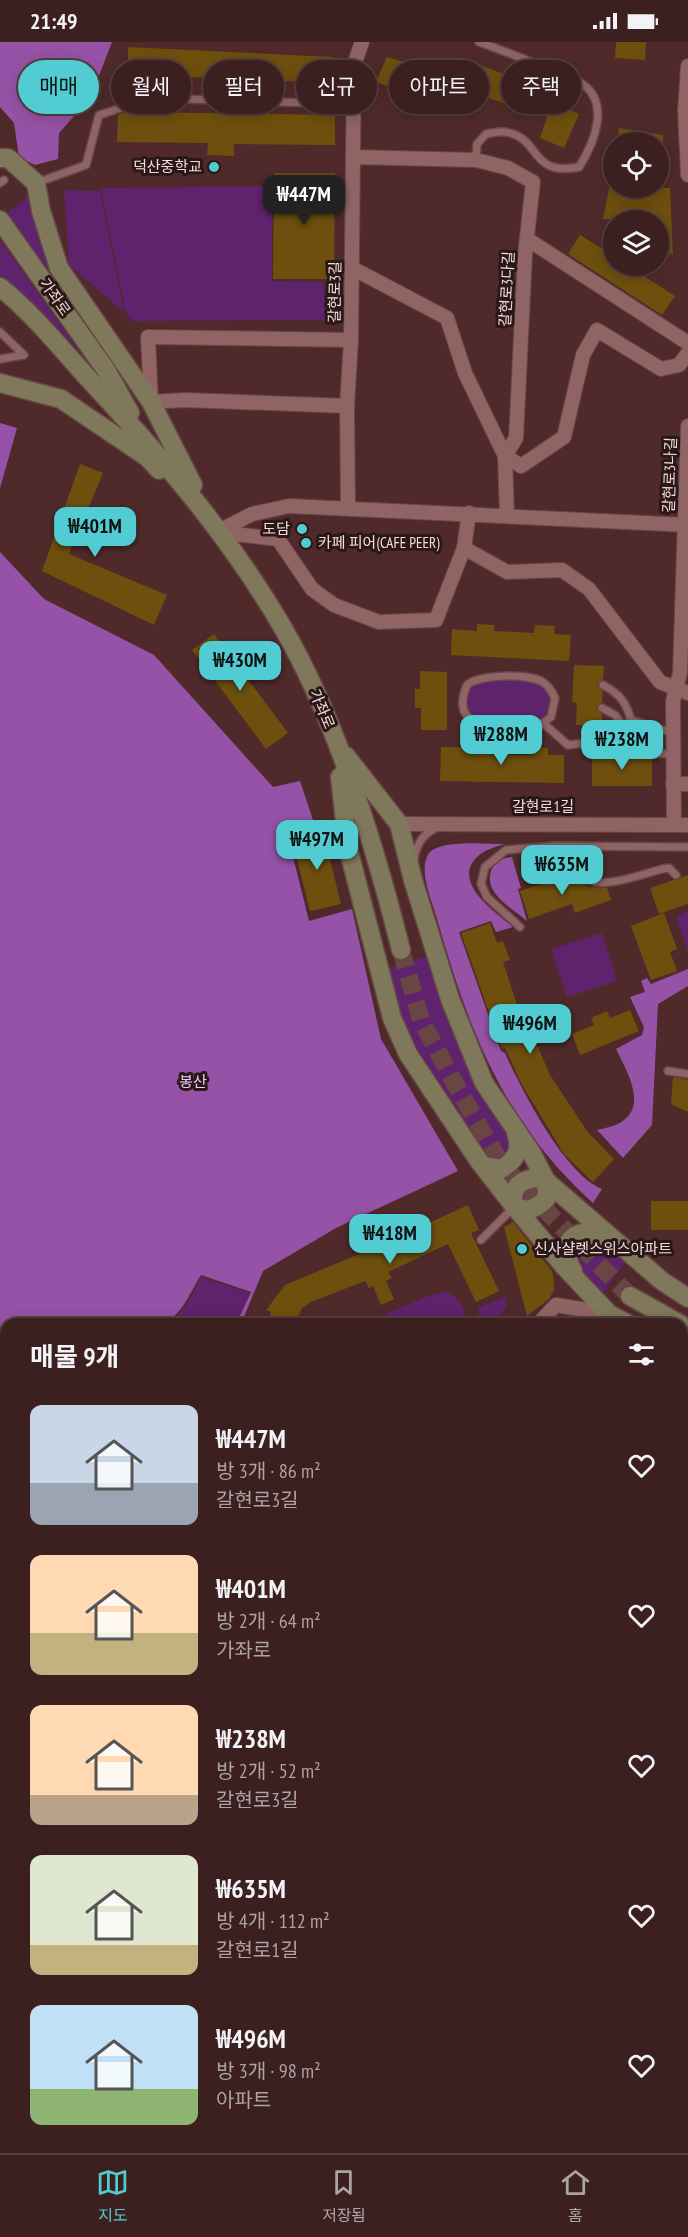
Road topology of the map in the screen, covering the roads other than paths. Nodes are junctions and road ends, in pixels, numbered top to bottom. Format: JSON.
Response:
{"nodes":[{"id":1,"x":362,"y":42,"type":"edge"},
{"id":2,"x":479,"y":42,"type":"edge"},
{"id":3,"x":688,"y":66,"type":"edge"},
{"id":4,"x":296,"y":102,"type":"edge"},
{"id":5,"x":353,"y":157,"type":"junction"},
{"id":6,"x":0,"y":158,"type":"edge"},
{"id":7,"x":476,"y":160,"type":"junction"},
{"id":8,"x":688,"y":175,"type":"edge"},
{"id":9,"x":36,"y":183,"type":"junction"},
{"id":10,"x":0,"y":220,"type":"edge"},
{"id":11,"x":527,"y":239,"type":"junction"},
{"id":12,"x":352,"y":268,"type":"junction"},
{"id":13,"x":0,"y":287,"type":"edge"},
{"id":14,"x":0,"y":332,"type":"edge"},
{"id":15,"x":351,"y":340,"type":"junction"},
{"id":16,"x":688,"y":343,"type":"edge"},
{"id":17,"x":688,"y":353,"type":"edge"},
{"id":18,"x":0,"y":359,"type":"edge"},
{"id":19,"x":0,"y":383,"type":"edge"},
{"id":20,"x":151,"y":402,"type":"junction"},
{"id":21,"x":347,"y":406,"type":"junction"},
{"id":22,"x":688,"y":426,"type":"edge"},
{"id":23,"x":144,"y":438,"type":"junction"},
{"id":24,"x":505,"y":456,"type":"junction"},
{"id":25,"x":348,"y":508,"type":"junction"},
{"id":26,"x":469,"y":513,"type":"junction"},
{"id":27,"x":507,"y":515,"type":"junction"},
{"id":28,"x":686,"y":524,"type":"edge"},
{"id":29,"x":217,"y":532,"type":"junction"},
{"id":30,"x":464,"y":548,"type":"junction"},
{"id":31,"x":603,"y":685,"type":"dead end"},
{"id":32,"x":682,"y":691,"type":"edge"},
{"id":33,"x":602,"y":708,"type":"dead end"},
{"id":34,"x":631,"y":720,"type":"junction"},
{"id":35,"x":543,"y":723,"type":"junction"},
{"id":36,"x":623,"y":726,"type":"junction"},
{"id":37,"x":673,"y":733,"type":"junction"},
{"id":38,"x":336,"y":742,"type":"junction"},
{"id":39,"x":639,"y":753,"type":"dead end"},
{"id":40,"x":673,"y":754,"type":"junction"},
{"id":41,"x":673,"y":784,"type":"junction"},
{"id":42,"x":688,"y":784,"type":"edge"},
{"id":43,"x":399,"y":824,"type":"junction"},
{"id":44,"x":446,"y":824,"type":"junction"},
{"id":45,"x":674,"y":825,"type":"junction"},
{"id":46,"x":688,"y":825,"type":"edge"},
{"id":47,"x":575,"y":846,"type":"junction"},
{"id":48,"x":688,"y":847,"type":"edge"},
{"id":49,"x":676,"y":875,"type":"dead end"},
{"id":50,"x":413,"y":880,"type":"junction"},
{"id":51,"x":520,"y":927,"type":"dead end"},
{"id":52,"x":401,"y":950,"type":"tunnel mouth"},
{"id":53,"x":668,"y":1071,"type":"dead end"},
{"id":54,"x":688,"y":1074,"type":"edge"},
{"id":55,"x":516,"y":1131,"type":"junction"},
{"id":56,"x":483,"y":1166,"type":"junction"},
{"id":57,"x":546,"y":1181,"type":"junction"},
{"id":58,"x":514,"y":1206,"type":"junction"},
{"id":59,"x":481,"y":1240,"type":"dead end"},
{"id":60,"x":625,"y":1248,"type":"junction"},
{"id":61,"x":582,"y":1285,"type":"junction"},
{"id":62,"x":630,"y":1296,"type":"tunnel mouth"},
{"id":63,"x":688,"y":1298,"type":"edge"},
{"id":64,"x":609,"y":1314,"type":"junction"},
{"id":65,"x":544,"y":1318,"type":"edge"},
{"id":66,"x":617,"y":1318,"type":"edge"},
{"id":67,"x":669,"y":1318,"type":"edge"}],
"edges":[{"from":1,"to":5,"type":"street","name":"갈현로3길"},
{"from":2,"to":7,"type":"lane"},
{"from":3,"to":8,"type":"street"},
{"from":4,"to":9,"type":"lane"},
{"from":5,"to":7,"type":"street"},
{"from":5,"to":12,"type":"street","name":"갈현로3길"},
{"from":6,"to":9,"type":"main road"},
{"from":7,"to":11,"type":"street","name":"갈현로3다길"},
{"from":9,"to":20,"type":"main road"},
{"from":10,"to":23,"type":"main road","name":"가좌로"},
{"from":11,"to":16,"type":"street"},
{"from":11,"to":24,"type":"street","name":"갈현로3다길"},
{"from":12,"to":15,"type":"street","name":"갈현로3길"},
{"from":12,"to":24,"type":"street","name":"갈현로3다길"},
{"from":13,"to":23,"type":"main road","name":"가좌로"},
{"from":14,"to":18,"type":"lane"},
{"from":15,"to":20,"type":"street"},
{"from":15,"to":21,"type":"street","name":"갈현로3길"},
{"from":17,"to":24,"type":"street"},
{"from":19,"to":29,"type":"main road"},
{"from":20,"to":21,"type":"street"},
{"from":20,"to":29,"type":"main road"},
{"from":21,"to":25,"type":"street","name":"갈현로3길"},
{"from":22,"to":28,"type":"street","name":"갈현로3나길"},
{"from":23,"to":29,"type":"main road","name":"가좌로"},
{"from":24,"to":27,"type":"street","name":"갈현로3다길"},
{"from":25,"to":26,"type":"street"},
{"from":25,"to":29,"type":"street"},
{"from":26,"to":27,"type":"street"},
{"from":26,"to":30,"type":"street"},
{"from":27,"to":28,"type":"street"},
{"from":28,"to":32,"type":"street"},
{"from":29,"to":30,"type":"street"},
{"from":29,"to":38,"type":"main road","name":"가좌로"},
{"from":30,"to":32,"type":"street"},
{"from":31,"to":34,"type":"lane"},
{"from":32,"to":37,"type":"street"},
{"from":33,"to":36,"type":"lane"},
{"from":34,"to":36,"type":"lane"},
{"from":34,"to":37,"type":"lane"},
{"from":35,"to":35,"type":"lane"},
{"from":35,"to":36,"type":"lane"},
{"from":37,"to":40,"type":"street"},
{"from":38,"to":43,"type":"main road"},
{"from":38,"to":52,"type":"main road","name":"가좌로"},
{"from":38,"to":56,"type":"main road"},
{"from":39,"to":40,"type":"lane"},
{"from":40,"to":41,"type":"street"},
{"from":41,"to":42,"type":"street"},
{"from":41,"to":45,"type":"street"},
{"from":43,"to":44,"type":"street","name":"갈현로1길"},
{"from":43,"to":50,"type":"main road"},
{"from":44,"to":45,"type":"street","name":"갈현로1길"},
{"from":44,"to":50,"type":"lane"},
{"from":45,"to":46,"type":"street","name":"갈현로1길"},
{"from":47,"to":48,"type":"lane"},
{"from":47,"to":49,"type":"lane"},
{"from":47,"to":51,"type":"lane"},
{"from":50,"to":55,"type":"main road"},
{"from":53,"to":54,"type":"lane"},
{"from":55,"to":56,"type":"main road"},
{"from":55,"to":57,"type":"main road"},
{"from":56,"to":58,"type":"main road"},
{"from":57,"to":58,"type":"main road"},
{"from":57,"to":60,"type":"main road"},
{"from":58,"to":59,"type":"lane"},
{"from":58,"to":61,"type":"main road"},
{"from":60,"to":61,"type":"main road"},
{"from":60,"to":63,"type":"main road"},
{"from":61,"to":64,"type":"main road"},
{"from":62,"to":67,"type":"main road"},
{"from":64,"to":65,"type":"street"},
{"from":64,"to":66,"type":"main road"}]}
